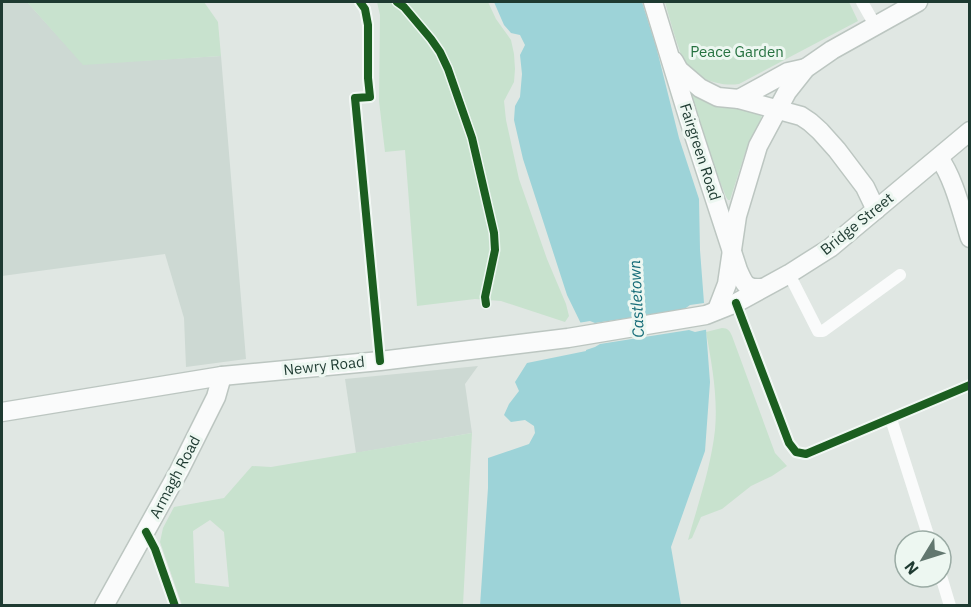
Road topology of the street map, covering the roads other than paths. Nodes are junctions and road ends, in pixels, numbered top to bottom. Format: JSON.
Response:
{"nodes":[{"id":1,"x":360,"y":2,"type":"edge"},
{"id":2,"x":653,"y":2,"type":"edge"},
{"id":3,"x":862,"y":2,"type":"edge"},
{"id":4,"x":918,"y":2,"type":"edge"},
{"id":5,"x":875,"y":26,"type":"junction"},
{"id":6,"x":666,"y":47,"type":"junction"},
{"id":7,"x":806,"y":68,"type":"junction"},
{"id":8,"x":739,"y":99,"type":"junction"},
{"id":9,"x":777,"y":110,"type":"junction"},
{"id":10,"x":969,"y":131,"type":"edge"},
{"id":11,"x":939,"y":158,"type":"junction"},
{"id":12,"x":876,"y":210,"type":"junction"},
{"id":13,"x":969,"y":238,"type":"edge"},
{"id":14,"x":732,"y":253,"type":"junction"},
{"id":15,"x":789,"y":274,"type":"junction"},
{"id":16,"x":900,"y":275,"type":"dead end"},
{"id":17,"x":762,"y":288,"type":"junction"},
{"id":18,"x":736,"y":303,"type":"junction"},
{"id":19,"x":711,"y":312,"type":"junction"},
{"id":20,"x":380,"y":361,"type":"junction"},
{"id":21,"x":222,"y":376,"type":"junction"},
{"id":22,"x":969,"y":385,"type":"edge"},
{"id":23,"x":2,"y":412,"type":"edge"},
{"id":24,"x":891,"y":419,"type":"junction"},
{"id":25,"x":926,"y":529,"type":"edge"},
{"id":26,"x":146,"y":532,"type":"junction"},
{"id":27,"x":945,"y":589,"type":"edge"},
{"id":28,"x":104,"y":606,"type":"edge"},
{"id":29,"x":175,"y":606,"type":"edge"},
{"id":30,"x":950,"y":606,"type":"edge"}],
"edges":[{"from":1,"to":20,"type":"street"},
{"from":2,"to":6,"type":"main road","name":"Fairgreen Road"},
{"from":3,"to":5,"type":"street"},
{"from":4,"to":5,"type":"main road"},
{"from":5,"to":7,"type":"main road"},
{"from":6,"to":8,"type":"main road"},
{"from":6,"to":14,"type":"main road","name":"Fairgreen Road"},
{"from":7,"to":8,"type":"main road"},
{"from":7,"to":9,"type":"main road"},
{"from":8,"to":9,"type":"main road"},
{"from":9,"to":12,"type":"main road"},
{"from":9,"to":14,"type":"main road"},
{"from":10,"to":11,"type":"main road","name":"Bridge Street"},
{"from":11,"to":12,"type":"main road","name":"Bridge Street"},
{"from":11,"to":13,"type":"main road"},
{"from":12,"to":15,"type":"main road","name":"Bridge Street"},
{"from":14,"to":17,"type":"main road","name":"Fairgreen Road"},
{"from":14,"to":19,"type":"main road"},
{"from":15,"to":16,"type":"street"},
{"from":15,"to":17,"type":"main road","name":"Bridge Street"},
{"from":17,"to":18,"type":"main road","name":"Bridge Street"},
{"from":18,"to":19,"type":"main road","name":"Newry Road"},
{"from":18,"to":24,"type":"street"},
{"from":19,"to":20,"type":"main road","name":"Newry Road"},
{"from":20,"to":21,"type":"main road","name":"Newry Road"},
{"from":21,"to":23,"type":"main road","name":"Newry Road"},
{"from":21,"to":26,"type":"main road","name":"Armagh Road"},
{"from":22,"to":24,"type":"street"},
{"from":24,"to":25,"type":"street"},
{"from":26,"to":28,"type":"main road","name":"Armagh Road"},
{"from":26,"to":29,"type":"street"},
{"from":27,"to":30,"type":"street"}]}
